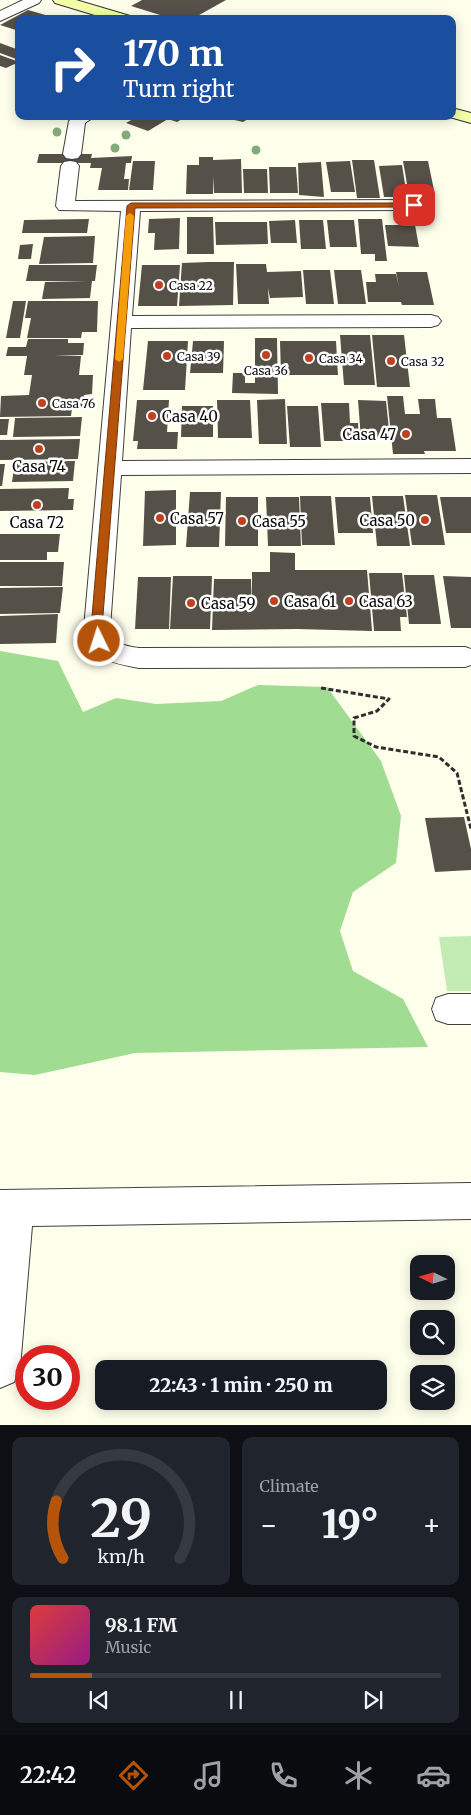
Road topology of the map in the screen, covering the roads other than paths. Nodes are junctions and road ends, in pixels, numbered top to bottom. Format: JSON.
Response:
{"nodes":[{"id":1,"x":34,"y":0,"type":"edge"},
{"id":2,"x":60,"y":0,"type":"edge"},
{"id":3,"x":111,"y":15,"type":"edge"},
{"id":4,"x":0,"y":17,"type":"edge"},
{"id":5,"x":456,"y":114,"type":"edge"},
{"id":6,"x":471,"y":118,"type":"edge"},
{"id":7,"x":79,"y":120,"type":"edge"},
{"id":8,"x":414,"y":205,"type":"dead end"},
{"id":9,"x":131,"y":206,"type":"junction"},
{"id":10,"x":431,"y":321,"type":"dead end"},
{"id":11,"x":122,"y":322,"type":"junction"},
{"id":12,"x":471,"y":466,"type":"edge"},
{"id":13,"x":110,"y":468,"type":"junction"},
{"id":14,"x":465,"y":657,"type":"dead end"},
{"id":15,"x":471,"y":1201,"type":"edge"},
{"id":16,"x":7,"y":1208,"type":"edge"},
{"id":17,"x":0,"y":1368,"type":"edge"}],
"edges":[{"from":1,"to":4,"type":"street"},
{"from":2,"to":3,"type":"street"},
{"from":5,"to":6,"type":"street"},
{"from":7,"to":9,"type":"street"},
{"from":8,"to":9,"type":"street"},
{"from":9,"to":11,"type":"street"},
{"from":10,"to":11,"type":"street"},
{"from":11,"to":13,"type":"street"},
{"from":12,"to":13,"type":"street"},
{"from":13,"to":14,"type":"street"},
{"from":15,"to":16,"type":"street"},
{"from":16,"to":17,"type":"street"}]}
